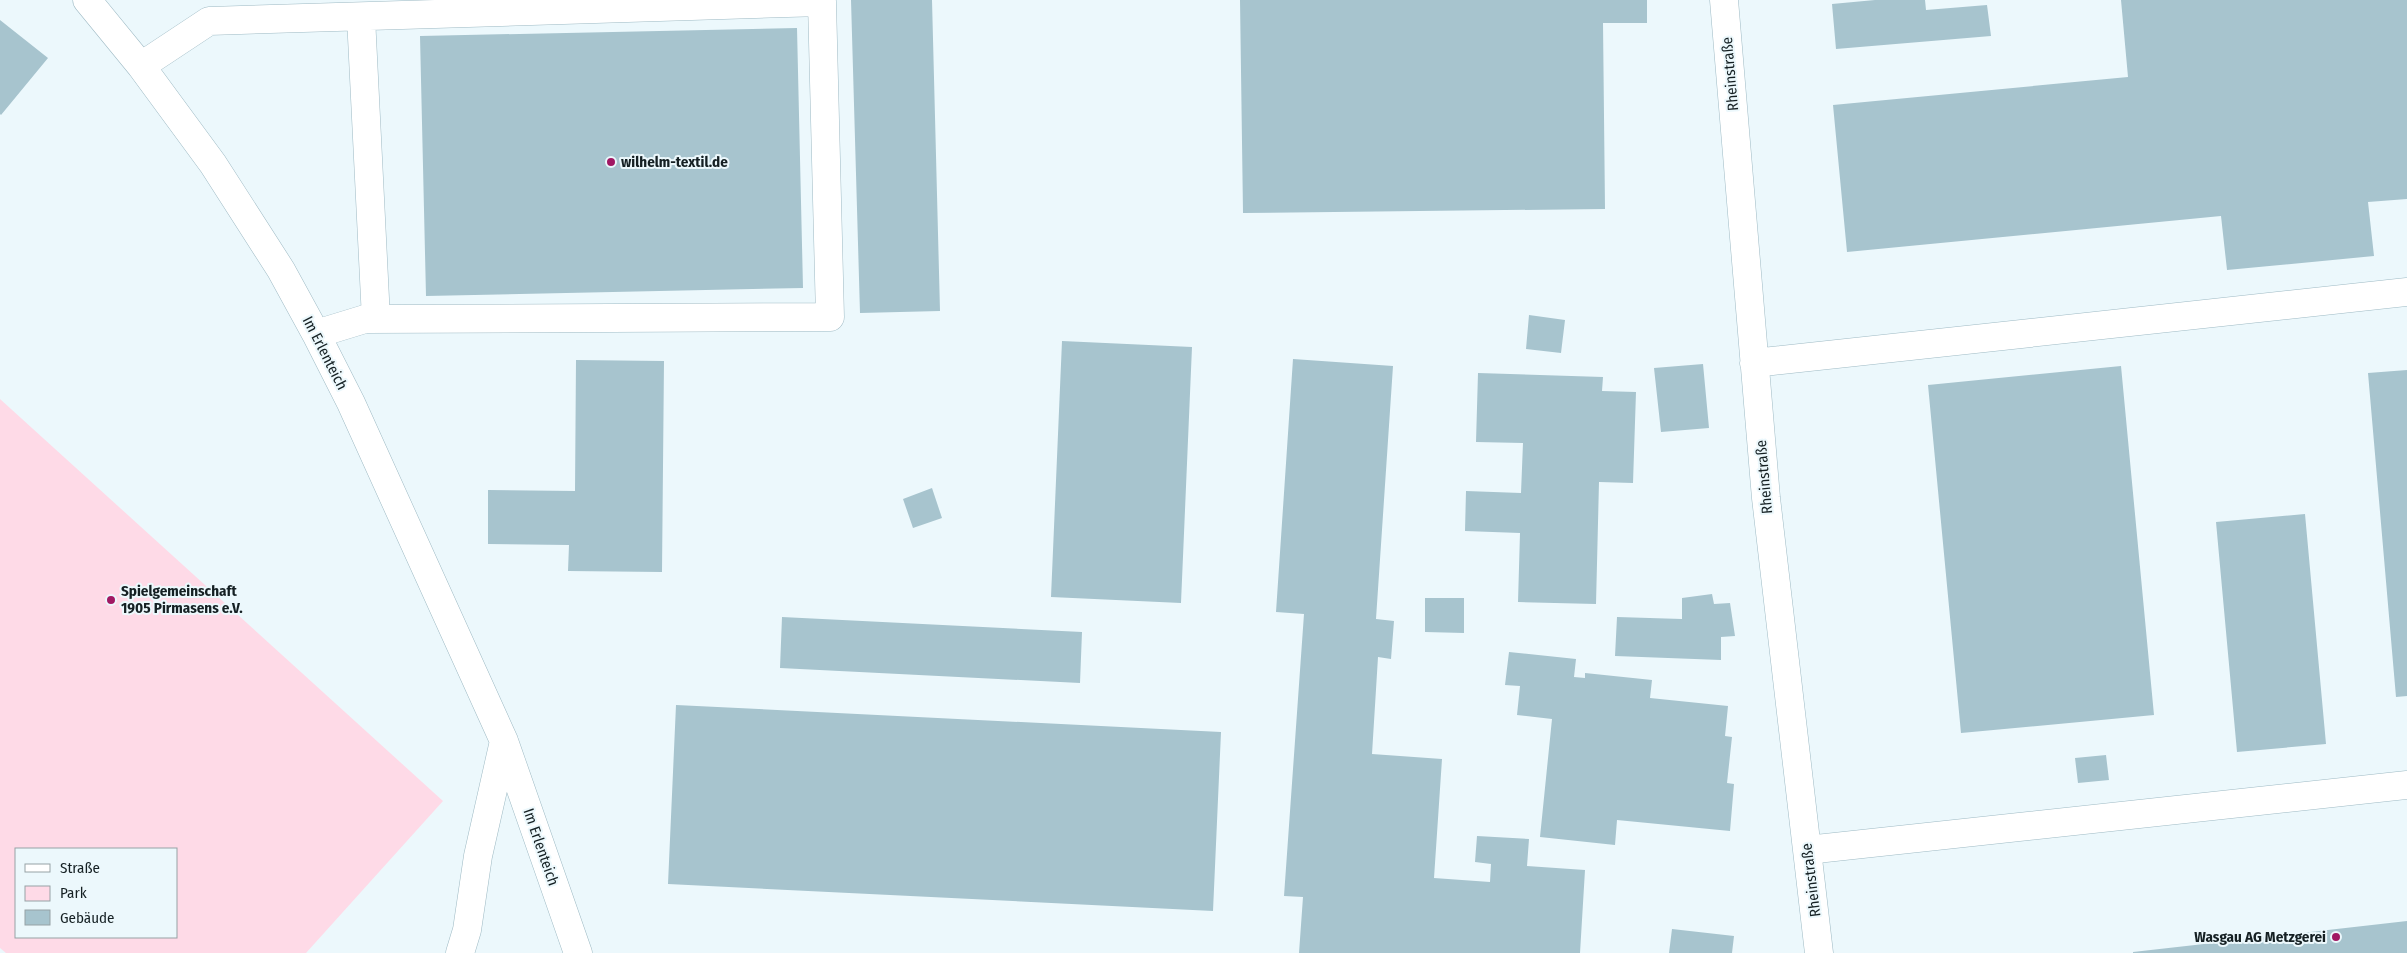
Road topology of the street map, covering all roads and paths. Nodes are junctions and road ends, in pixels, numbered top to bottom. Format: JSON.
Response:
{"nodes":[{"id":1,"x":87,"y":0,"type":"edge"},
{"id":2,"x":1724,"y":0,"type":"edge"},
{"id":3,"x":361,"y":17,"type":"junction"},
{"id":4,"x":141,"y":66,"type":"junction"},
{"id":5,"x":2407,"y":292,"type":"edge"},
{"id":6,"x":376,"y":319,"type":"junction"},
{"id":7,"x":316,"y":334,"type":"junction"},
{"id":8,"x":1754,"y":363,"type":"junction"},
{"id":9,"x":504,"y":741,"type":"junction"},
{"id":10,"x":2407,"y":785,"type":"edge"},
{"id":11,"x":1807,"y":850,"type":"junction"},
{"id":12,"x":460,"y":953,"type":"edge"},
{"id":13,"x":578,"y":953,"type":"edge"},
{"id":14,"x":1820,"y":953,"type":"edge"}],
"edges":[{"from":1,"to":4,"type":"street","name":"Im Erlenteich"},
{"from":2,"to":8,"type":"street","name":"Rheinstraße"},
{"from":3,"to":4,"type":"street"},
{"from":3,"to":6,"type":"street"},
{"from":3,"to":6,"type":"street"},
{"from":4,"to":7,"type":"street","name":"Im Erlenteich"},
{"from":5,"to":8,"type":"street"},
{"from":6,"to":7,"type":"street"},
{"from":7,"to":9,"type":"street","name":"Im Erlenteich"},
{"from":8,"to":11,"type":"street","name":"Rheinstraße"},
{"from":9,"to":12,"type":"street"},
{"from":9,"to":13,"type":"street","name":"Im Erlenteich"},
{"from":10,"to":11,"type":"street"},
{"from":11,"to":14,"type":"street","name":"Rheinstraße"}]}
